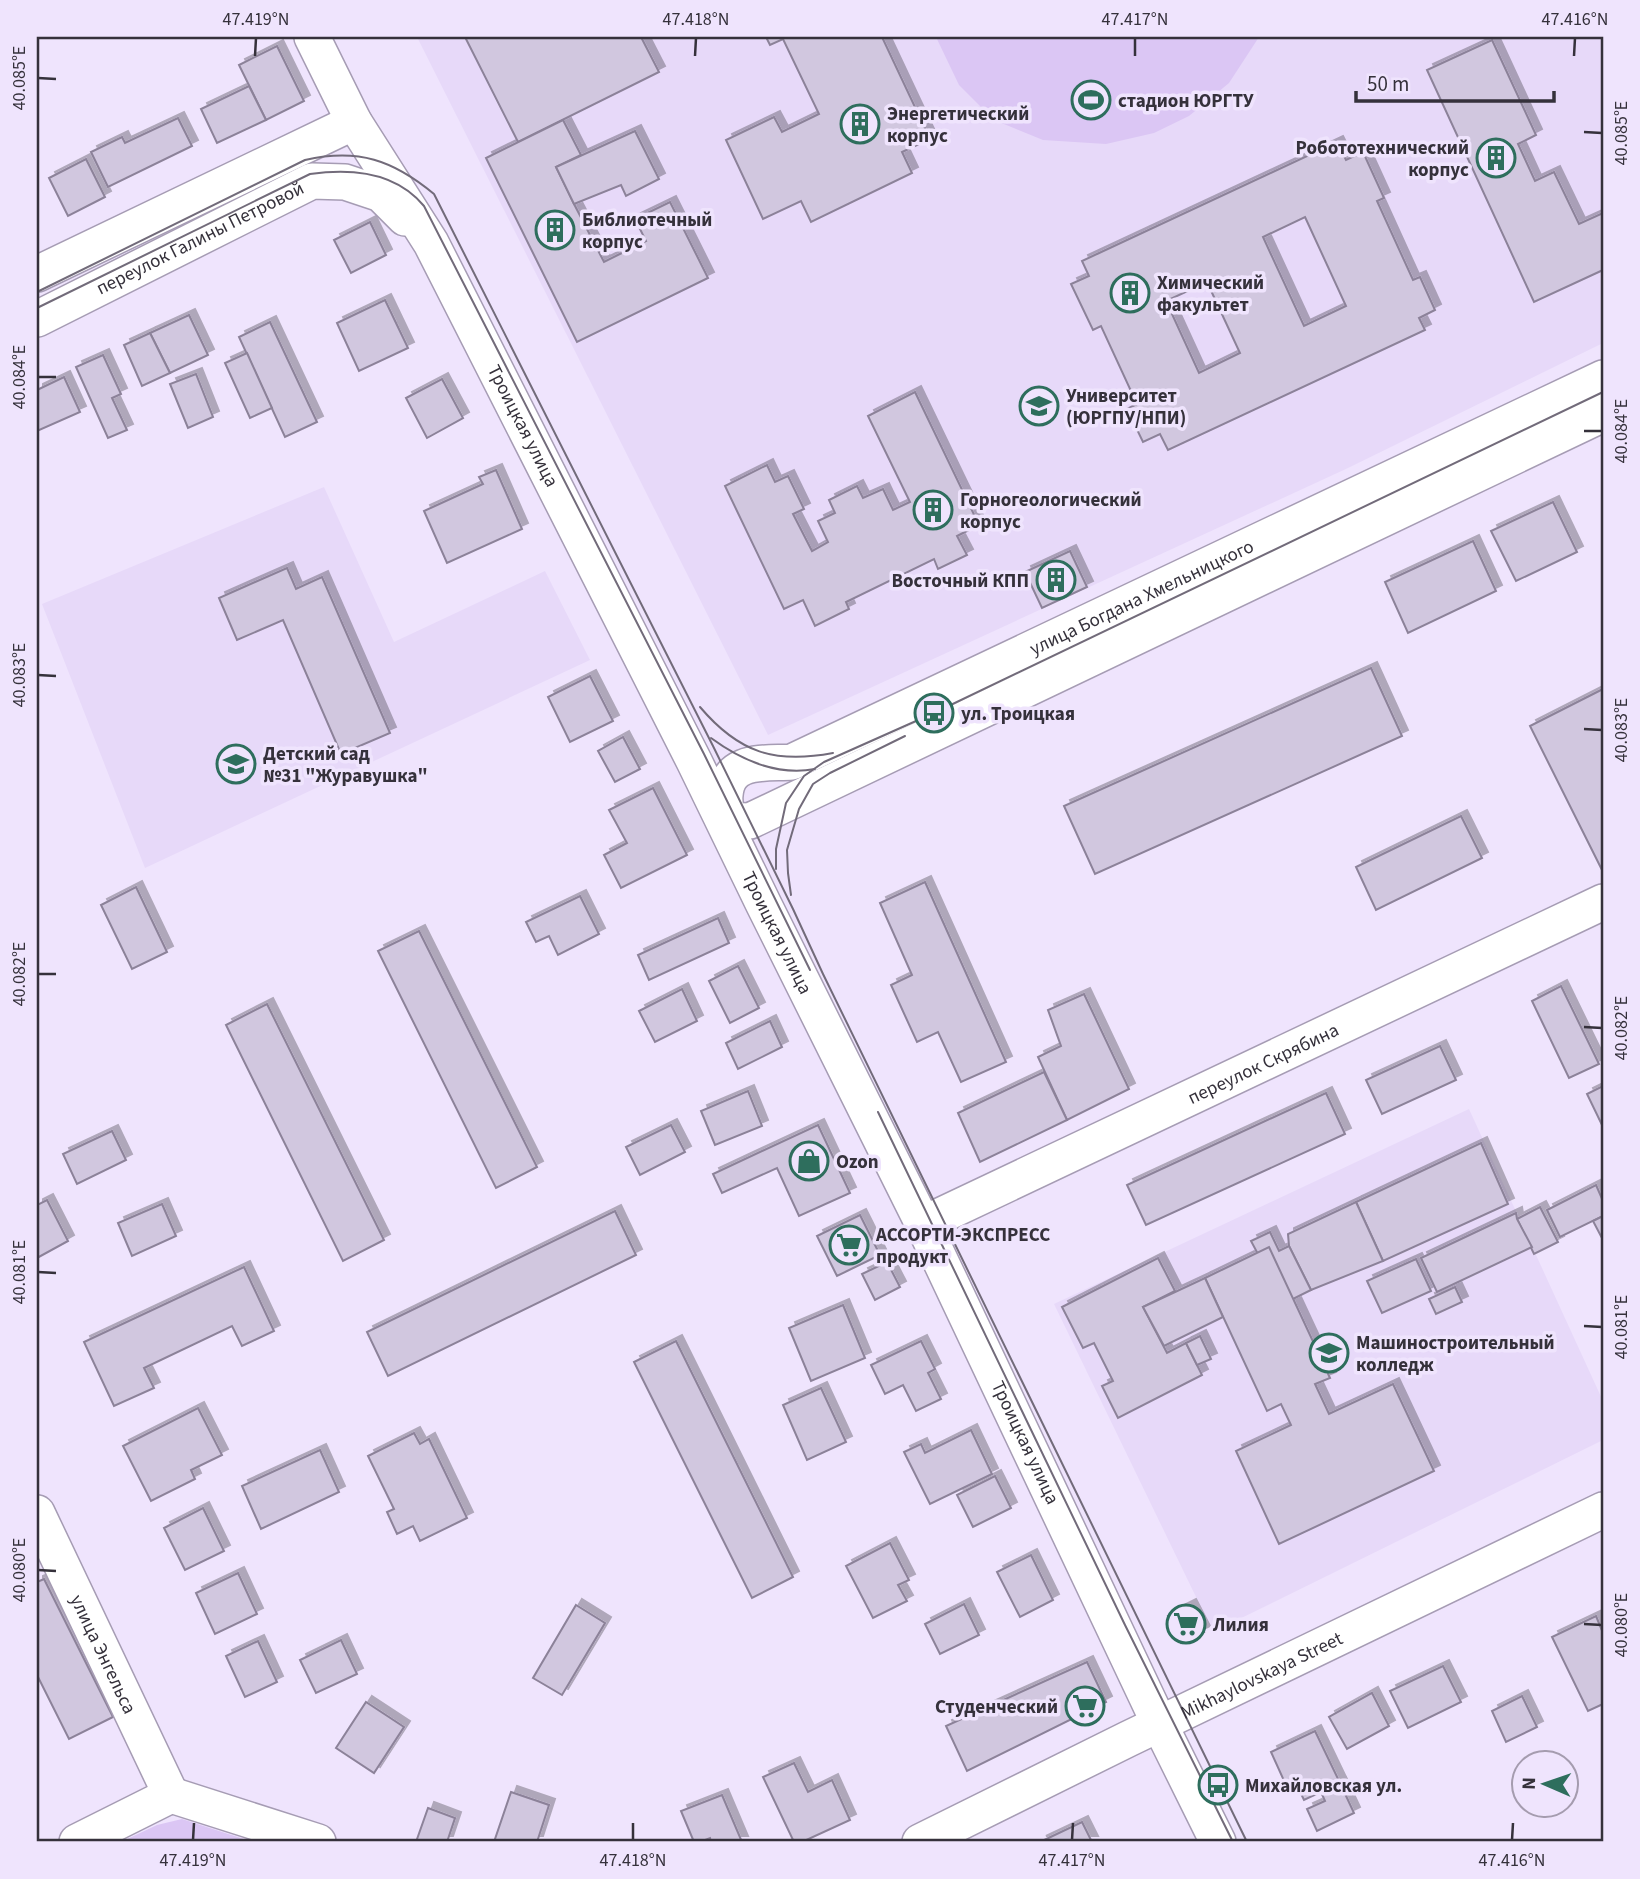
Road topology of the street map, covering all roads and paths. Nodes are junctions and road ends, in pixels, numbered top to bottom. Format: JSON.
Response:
{"nodes":[{"id":1,"x":312,"y":37,"type":"edge"},
{"id":2,"x":354,"y":122,"type":"junction"},
{"id":3,"x":431,"y":243,"type":"junction"},
{"id":4,"x":37,"y":274,"type":"edge"},
{"id":5,"x":37,"y":319,"type":"edge"},
{"id":6,"x":1603,"y":378,"type":"edge"},
{"id":7,"x":1603,"y":414,"type":"edge"},
{"id":8,"x":735,"y":824,"type":"junction"},
{"id":9,"x":1603,"y":902,"type":"edge"},
{"id":10,"x":923,"y":1224,"type":"junction"},
{"id":11,"x":1603,"y":1510,"type":"edge"},
{"id":12,"x":37,"y":1513,"type":"edge"},
{"id":13,"x":1160,"y":1725,"type":"junction"},
{"id":14,"x":172,"y":1795,"type":"junction"},
{"id":15,"x":78,"y":1842,"type":"edge"},
{"id":16,"x":317,"y":1842,"type":"edge"},
{"id":17,"x":920,"y":1842,"type":"edge"},
{"id":18,"x":1218,"y":1842,"type":"edge"}],
"edges":[{"from":1,"to":2,"type":"street","name":"Троицкая улица"},
{"from":2,"to":3,"type":"street","name":"Троицкая улица"},
{"from":2,"to":4,"type":"street","name":"переулок Галины Петровой"},
{"from":3,"to":5,"type":"street","name":"переулок Галины Петровой"},
{"from":3,"to":8,"type":"street","name":"Троицкая улица"},
{"from":6,"to":8,"type":"street","name":"улица Богдана Хмельницкого"},
{"from":7,"to":8,"type":"street","name":"улица Богдана Хмельницкого"},
{"from":8,"to":10,"type":"street","name":"Троицкая улица"},
{"from":9,"to":10,"type":"street","name":"переулок Скрябина"},
{"from":10,"to":13,"type":"street","name":"Троицкая улица"},
{"from":11,"to":13,"type":"street","name":"Mikhaylovskaya Street"},
{"from":12,"to":14,"type":"street","name":"улица Энгельса"},
{"from":13,"to":17,"type":"street","name":"Mikhaylovskaya Street"},
{"from":13,"to":18,"type":"street","name":"Троицкая улица"},
{"from":14,"to":15,"type":"street"},
{"from":14,"to":16,"type":"street"}]}
